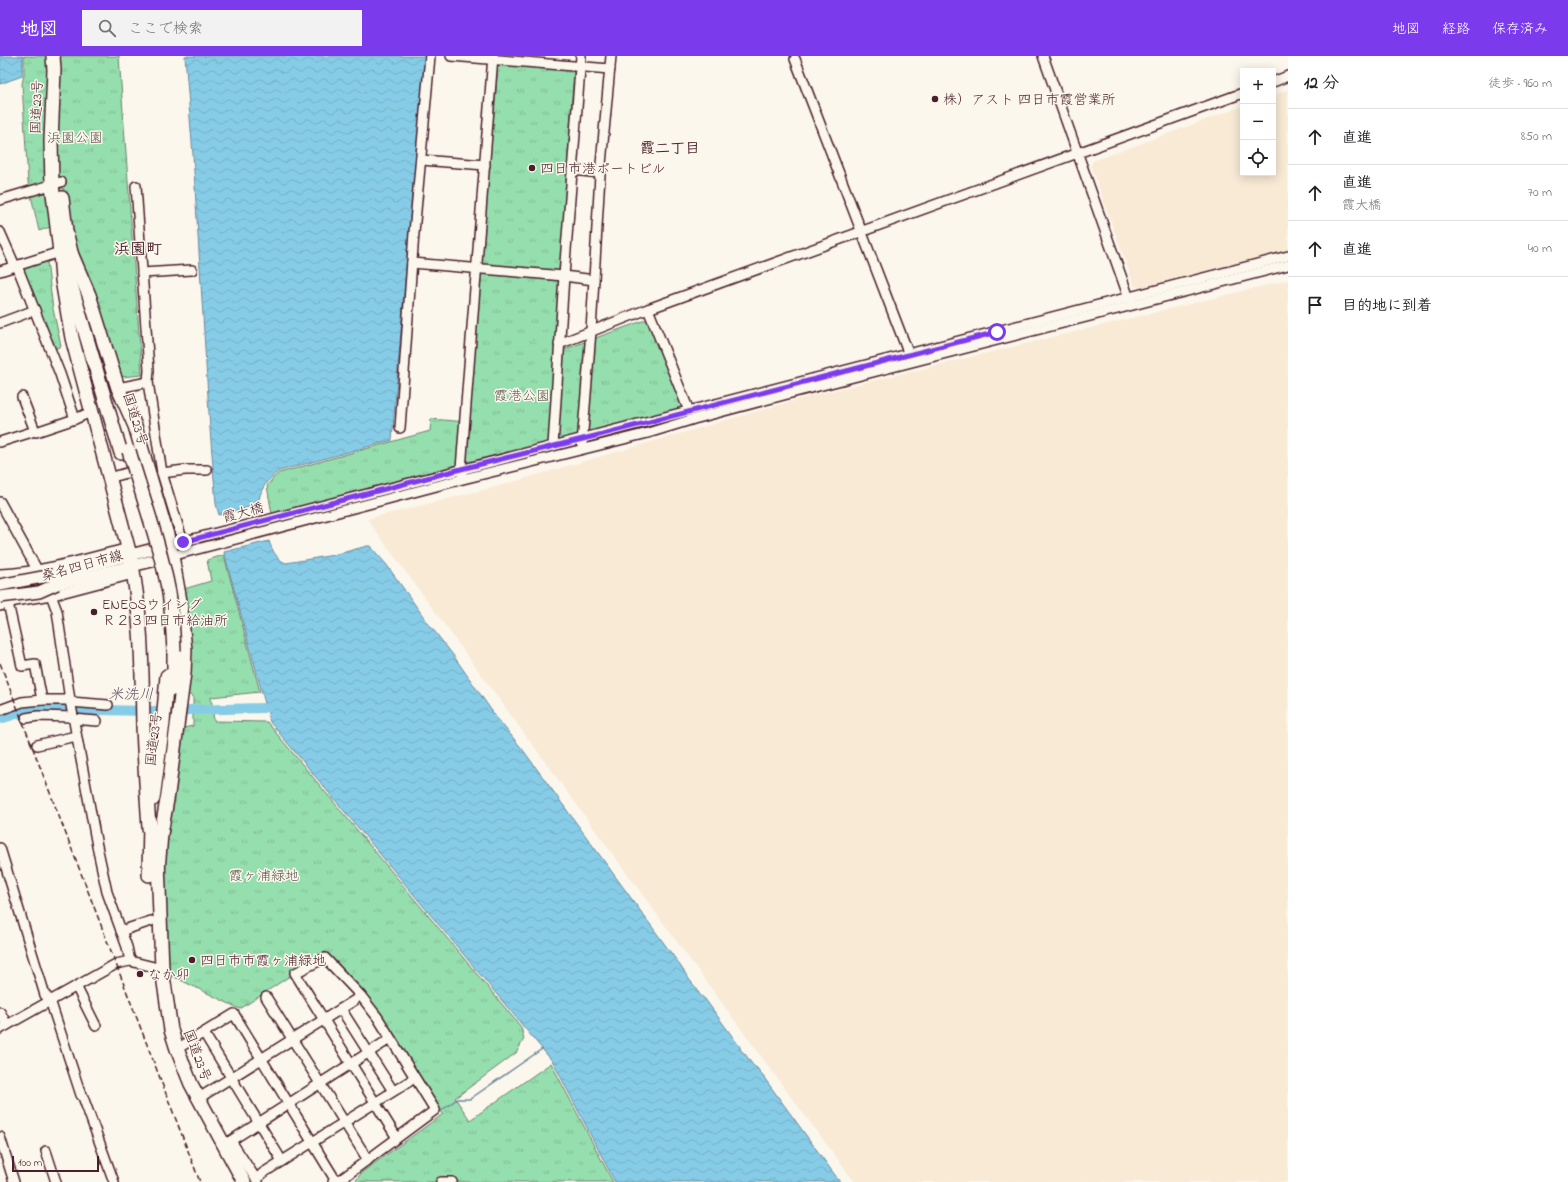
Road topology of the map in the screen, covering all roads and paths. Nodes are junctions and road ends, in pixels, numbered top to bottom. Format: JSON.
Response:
{"nodes":[{"id":1,"x":53,"y":56,"type":"edge"},
{"id":2,"x":60,"y":56,"type":"edge"},
{"id":3,"x":430,"y":56,"type":"edge"},
{"id":4,"x":452,"y":56,"type":"edge"},
{"id":5,"x":581,"y":56,"type":"edge"},
{"id":6,"x":611,"y":56,"type":"edge"},
{"id":7,"x":1042,"y":56,"type":"edge"},
{"id":8,"x":493,"y":58,"type":"edge"},
{"id":9,"x":795,"y":59,"type":"dead end"},
{"id":10,"x":580,"y":66,"type":"junction"},
{"id":11,"x":610,"y":69,"type":"junction"},
{"id":12,"x":1288,"y":76,"type":"edge"},
{"id":13,"x":1276,"y":81,"type":"edge"},
{"id":14,"x":1240,"y":94,"type":"edge"},
{"id":15,"x":1078,"y":152,"type":"junction"},
{"id":16,"x":421,"y":160,"type":"junction"},
{"id":17,"x":485,"y":165,"type":"junction"},
{"id":18,"x":572,"y":170,"type":"junction"},
{"id":19,"x":600,"y":173,"type":"junction"},
{"id":20,"x":56,"y":183,"type":"junction"},
{"id":21,"x":136,"y":186,"type":"dead end"},
{"id":22,"x":0,"y":200,"type":"edge"},
{"id":23,"x":862,"y":231,"type":"junction"},
{"id":24,"x":0,"y":232,"type":"edge"},
{"id":25,"x":65,"y":253,"type":"junction"},
{"id":26,"x":1288,"y":256,"type":"edge"},
{"id":27,"x":412,"y":263,"type":"junction"},
{"id":28,"x":1288,"y":265,"type":"edge"},
{"id":29,"x":16,"y":266,"type":"junction"},
{"id":30,"x":477,"y":268,"type":"junction"},
{"id":31,"x":192,"y":270,"type":"dead end"},
{"id":32,"x":0,"y":271,"type":"edge"},
{"id":33,"x":142,"y":274,"type":"junction"},
{"id":34,"x":564,"y":276,"type":"junction"},
{"id":35,"x":594,"y":280,"type":"junction"},
{"id":36,"x":1129,"y":296,"type":"junction"},
{"id":37,"x":1132,"y":306,"type":"junction"},
{"id":38,"x":648,"y":309,"type":"junction"},
{"id":39,"x":35,"y":310,"type":"junction"},
{"id":40,"x":0,"y":323,"type":"edge"},
{"id":41,"x":591,"y":331,"type":"junction"},
{"id":42,"x":559,"y":344,"type":"junction"},
{"id":43,"x":911,"y":358,"type":"junction"},
{"id":44,"x":148,"y":382,"type":"junction"},
{"id":45,"x":118,"y":388,"type":"junction"},
{"id":46,"x":22,"y":397,"type":"dead end"},
{"id":47,"x":689,"y":411,"type":"junction"},
{"id":48,"x":91,"y":412,"type":"junction"},
{"id":49,"x":75,"y":419,"type":"junction"},
{"id":50,"x":400,"y":428,"type":"dead end"},
{"id":51,"x":36,"y":432,"type":"dead end"},
{"id":52,"x":583,"y":439,"type":"junction"},
{"id":53,"x":0,"y":442,"type":"edge"},
{"id":54,"x":553,"y":446,"type":"junction"},
{"id":55,"x":582,"y":450,"type":"junction"},
{"id":56,"x":146,"y":468,"type":"junction"},
{"id":57,"x":461,"y":469,"type":"junction"},
{"id":58,"x":207,"y":470,"type":"dead end"},
{"id":59,"x":162,"y":473,"type":"junction"},
{"id":60,"x":109,"y":478,"type":"junction"},
{"id":61,"x":464,"y":479,"type":"junction"},
{"id":62,"x":0,"y":502,"type":"edge"},
{"id":63,"x":183,"y":542,"type":"junction"},
{"id":64,"x":171,"y":551,"type":"junction"},
{"id":65,"x":131,"y":561,"type":"junction"},
{"id":66,"x":37,"y":569,"type":"junction"},
{"id":67,"x":0,"y":574,"type":"edge"},
{"id":68,"x":10,"y":574,"type":"junction"},
{"id":69,"x":55,"y":580,"type":"junction"},
{"id":70,"x":0,"y":585,"type":"edge"},
{"id":71,"x":0,"y":590,"type":"edge"},
{"id":72,"x":52,"y":595,"type":"junction"},
{"id":73,"x":6,"y":602,"type":"edge"},
{"id":74,"x":42,"y":700,"type":"junction"},
{"id":75,"x":173,"y":700,"type":"junction"},
{"id":76,"x":70,"y":702,"type":"junction"},
{"id":77,"x":108,"y":705,"type":"dead end"},
{"id":78,"x":0,"y":710,"type":"edge"},
{"id":79,"x":26,"y":718,"type":"dead end"},
{"id":80,"x":73,"y":718,"type":"junction"},
{"id":81,"x":97,"y":721,"type":"dead end"},
{"id":82,"x":171,"y":722,"type":"junction"},
{"id":83,"x":76,"y":736,"type":"junction"},
{"id":84,"x":37,"y":745,"type":"dead end"},
{"id":85,"x":149,"y":828,"type":"junction"},
{"id":86,"x":0,"y":848,"type":"edge"},
{"id":87,"x":151,"y":921,"type":"junction"},
{"id":88,"x":121,"y":931,"type":"junction"},
{"id":89,"x":130,"y":961,"type":"junction"},
{"id":90,"x":158,"y":968,"type":"junction"},
{"id":91,"x":76,"y":986,"type":"junction"},
{"id":92,"x":266,"y":997,"type":"dead end"},
{"id":93,"x":50,"y":1000,"type":"junction"},
{"id":94,"x":355,"y":1000,"type":"dead end"},
{"id":95,"x":341,"y":1009,"type":"junction"},
{"id":96,"x":0,"y":1012,"type":"edge"},
{"id":97,"x":324,"y":1020,"type":"junction"},
{"id":98,"x":96,"y":1026,"type":"dead end"},
{"id":99,"x":4,"y":1027,"type":"edge"},
{"id":100,"x":204,"y":1033,"type":"junction"},
{"id":101,"x":293,"y":1039,"type":"junction"},
{"id":102,"x":385,"y":1042,"type":"dead end"},
{"id":103,"x":177,"y":1049,"type":"junction"},
{"id":104,"x":368,"y":1053,"type":"junction"},
{"id":105,"x":262,"y":1059,"type":"junction"},
{"id":106,"x":351,"y":1064,"type":"junction"},
{"id":107,"x":232,"y":1078,"type":"junction"},
{"id":108,"x":410,"y":1081,"type":"dead end"},
{"id":109,"x":320,"y":1084,"type":"junction"},
{"id":110,"x":392,"y":1091,"type":"junction"},
{"id":111,"x":199,"y":1098,"type":"junction"},
{"id":112,"x":290,"y":1103,"type":"junction"},
{"id":113,"x":375,"y":1103,"type":"junction"},
{"id":114,"x":344,"y":1122,"type":"junction"},
{"id":115,"x":259,"y":1123,"type":"junction"},
{"id":116,"x":0,"y":1137,"type":"edge"},
{"id":117,"x":397,"y":1138,"type":"junction"},
{"id":118,"x":313,"y":1142,"type":"junction"},
{"id":119,"x":227,"y":1143,"type":"junction"},
{"id":120,"x":46,"y":1151,"type":"dead end"},
{"id":121,"x":368,"y":1160,"type":"junction"},
{"id":122,"x":282,"y":1162,"type":"junction"},
{"id":123,"x":258,"y":1180,"type":"edge"},
{"id":124,"x":335,"y":1181,"type":"edge"},
{"id":125,"x":14,"y":1182,"type":"edge"},
{"id":126,"x":56,"y":1182,"type":"edge"},
{"id":127,"x":114,"y":1182,"type":"edge"},
{"id":128,"x":234,"y":1182,"type":"edge"},
{"id":129,"x":244,"y":1182,"type":"edge"},
{"id":130,"x":441,"y":1182,"type":"edge"},
{"id":131,"x":452,"y":1182,"type":"edge"}],
"edges":[{"from":1,"to":20,"type":"highway","name":"国道23号"},
{"from":2,"to":20,"type":"highway","name":"国道23号"},
{"from":3,"to":16,"type":"street"},
{"from":4,"to":8,"type":"street"},
{"from":5,"to":10,"type":"street"},
{"from":6,"to":11,"type":"street"},
{"from":7,"to":15,"type":"street"},
{"from":8,"to":10,"type":"street"},
{"from":8,"to":17,"type":"street"},
{"from":9,"to":23,"type":"street"},
{"from":10,"to":11,"type":"street"},
{"from":10,"to":18,"type":"street"},
{"from":11,"to":19,"type":"street"},
{"from":12,"to":13,"type":"street"},
{"from":14,"to":15,"type":"street"},
{"from":15,"to":23,"type":"street"},
{"from":15,"to":36,"type":"street"},
{"from":16,"to":17,"type":"street"},
{"from":16,"to":27,"type":"street"},
{"from":17,"to":30,"type":"street"},
{"from":18,"to":19,"type":"street"},
{"from":18,"to":34,"type":"street"},
{"from":19,"to":35,"type":"street"},
{"from":20,"to":22,"type":"street"},
{"from":20,"to":25,"type":"highway","name":"国道23号"},
{"from":21,"to":33,"type":"street"},
{"from":23,"to":38,"type":"street"},
{"from":23,"to":43,"type":"street"},
{"from":24,"to":29,"type":"street"},
{"from":25,"to":29,"type":"street"},
{"from":25,"to":45,"type":"highway"},
{"from":25,"to":48,"type":"highway","name":"国道23号"},
{"from":25,"to":75,"type":"highway","name":"国道23号"},
{"from":26,"to":36,"type":"street"},
{"from":27,"to":30,"type":"street"},
{"from":27,"to":50,"type":"street"},
{"from":28,"to":37,"type":"street"},
{"from":29,"to":32,"type":"street"},
{"from":29,"to":39,"type":"street"},
{"from":30,"to":34,"type":"street"},
{"from":30,"to":57,"type":"street"},
{"from":31,"to":33,"type":"street"},
{"from":33,"to":44,"type":"street"},
{"from":34,"to":35,"type":"street"},
{"from":34,"to":42,"type":"street"},
{"from":35,"to":41,"type":"street"},
{"from":36,"to":37,"type":"street"},
{"from":36,"to":43,"type":"street"},
{"from":37,"to":43,"type":"street"},
{"from":38,"to":41,"type":"street"},
{"from":38,"to":47,"type":"street"},
{"from":39,"to":40,"type":"street"},
{"from":39,"to":49,"type":"street"},
{"from":41,"to":42,"type":"street"},
{"from":41,"to":52,"type":"street"},
{"from":42,"to":54,"type":"street"},
{"from":43,"to":47,"type":"street","name":"霞大橋"},
{"from":43,"to":55,"type":"street"},
{"from":44,"to":45,"type":"street"},
{"from":44,"to":59,"type":"street"},
{"from":45,"to":56,"type":"highway"},
{"from":46,"to":53,"type":"street"},
{"from":47,"to":52,"type":"street","name":"霞大橋"},
{"from":48,"to":49,"type":"street"},
{"from":48,"to":60,"type":"highway","name":"国道23号"},
{"from":49,"to":51,"type":"street"},
{"from":52,"to":54,"type":"street","name":"霞大橋"},
{"from":52,"to":55,"type":"street"},
{"from":54,"to":55,"type":"street"},
{"from":54,"to":57,"type":"street","name":"霞大橋"},
{"from":55,"to":61,"type":"street"},
{"from":56,"to":60,"type":"street"},
{"from":56,"to":64,"type":"highway"},
{"from":57,"to":61,"type":"street"},
{"from":57,"to":63,"type":"street","name":"霞大橋"},
{"from":58,"to":59,"type":"street"},
{"from":59,"to":63,"type":"street"},
{"from":60,"to":65,"type":"highway","name":"国道23号"},
{"from":61,"to":64,"type":"street"},
{"from":62,"to":66,"type":"street"},
{"from":63,"to":64,"type":"street","name":"霞大橋"},
{"from":64,"to":65,"type":"main road","name":"桑名四日市線"},
{"from":64,"to":75,"type":"highway"},
{"from":65,"to":66,"type":"street"},
{"from":65,"to":69,"type":"main road","name":"桑名四日市線"},
{"from":65,"to":72,"type":"street"},
{"from":65,"to":85,"type":"highway","name":"国道23号"},
{"from":66,"to":68,"type":"street"},
{"from":66,"to":72,"type":"street"},
{"from":67,"to":68,"type":"street"},
{"from":68,"to":73,"type":"street"},
{"from":69,"to":70,"type":"main road","name":"桑名四日市線","bridge":true},
{"from":69,"to":71,"type":"main road","bridge":true},
{"from":69,"to":73,"type":"main road","name":"桑名四日市線","bridge":true},
{"from":72,"to":73,"type":"street"},
{"from":72,"to":76,"type":"street"},
{"from":73,"to":74,"type":"street"},
{"from":74,"to":76,"type":"street"},
{"from":74,"to":78,"type":"street"},
{"from":75,"to":82,"type":"highway","name":"国道23号"},
{"from":76,"to":77,"type":"street"},
{"from":76,"to":80,"type":"street"},
{"from":79,"to":80,"type":"street"},
{"from":80,"to":81,"type":"street"},
{"from":80,"to":83,"type":"street"},
{"from":82,"to":85,"type":"highway","name":"国道23号"},
{"from":82,"to":90,"type":"highway","name":"国道23号"},
{"from":83,"to":84,"type":"street"},
{"from":83,"to":88,"type":"street"},
{"from":85,"to":87,"type":"highway","name":"国道23号"},
{"from":86,"to":93,"type":"street"},
{"from":87,"to":88,"type":"street"},
{"from":87,"to":90,"type":"highway","name":"国道23号"},
{"from":88,"to":89,"type":"street"},
{"from":89,"to":90,"type":"street"},
{"from":89,"to":91,"type":"street"},
{"from":90,"to":103,"type":"highway","name":"国道23号"},
{"from":90,"to":128,"type":"highway","name":"国道23号"},
{"from":91,"to":93,"type":"street"},
{"from":91,"to":98,"type":"street"},
{"from":92,"to":101,"type":"street"},
{"from":93,"to":99,"type":"street"},
{"from":93,"to":127,"type":"street"},
{"from":94,"to":95,"type":"street"},
{"from":95,"to":97,"type":"street"},
{"from":95,"to":104,"type":"street"},
{"from":96,"to":99,"type":"street"},
{"from":97,"to":101,"type":"street"},
{"from":97,"to":106,"type":"street"},
{"from":97,"to":117,"type":"street"},
{"from":100,"to":103,"type":"street"},
{"from":100,"to":105,"type":"street"},
{"from":100,"to":107,"type":"street"},
{"from":101,"to":105,"type":"street"},
{"from":101,"to":109,"type":"street"},
{"from":102,"to":104,"type":"street"},
{"from":103,"to":111,"type":"highway","name":"国道23号"},
{"from":104,"to":106,"type":"street"},
{"from":104,"to":110,"type":"street"},
{"from":105,"to":107,"type":"street"},
{"from":105,"to":112,"type":"street"},
{"from":106,"to":109,"type":"street"},
{"from":106,"to":113,"type":"street"},
{"from":107,"to":111,"type":"street"},
{"from":107,"to":115,"type":"street"},
{"from":108,"to":110,"type":"street"},
{"from":109,"to":112,"type":"street"},
{"from":109,"to":114,"type":"street"},
{"from":110,"to":113,"type":"street"},
{"from":111,"to":119,"type":"highway","name":"国道23号"},
{"from":112,"to":115,"type":"street"},
{"from":112,"to":118,"type":"street"},
{"from":113,"to":114,"type":"street"},
{"from":113,"to":117,"type":"street"},
{"from":114,"to":118,"type":"street"},
{"from":114,"to":121,"type":"street"},
{"from":115,"to":119,"type":"street"},
{"from":115,"to":122,"type":"street"},
{"from":116,"to":125,"type":"street"},
{"from":117,"to":121,"type":"street"},
{"from":118,"to":122,"type":"street"},
{"from":118,"to":124,"type":"street"},
{"from":119,"to":123,"type":"street"},
{"from":119,"to":129,"type":"highway","name":"国道23号"},
{"from":120,"to":126,"type":"street"},
{"from":121,"to":124,"type":"street"},
{"from":122,"to":123,"type":"street"},
{"from":130,"to":131,"type":"street"}]}
